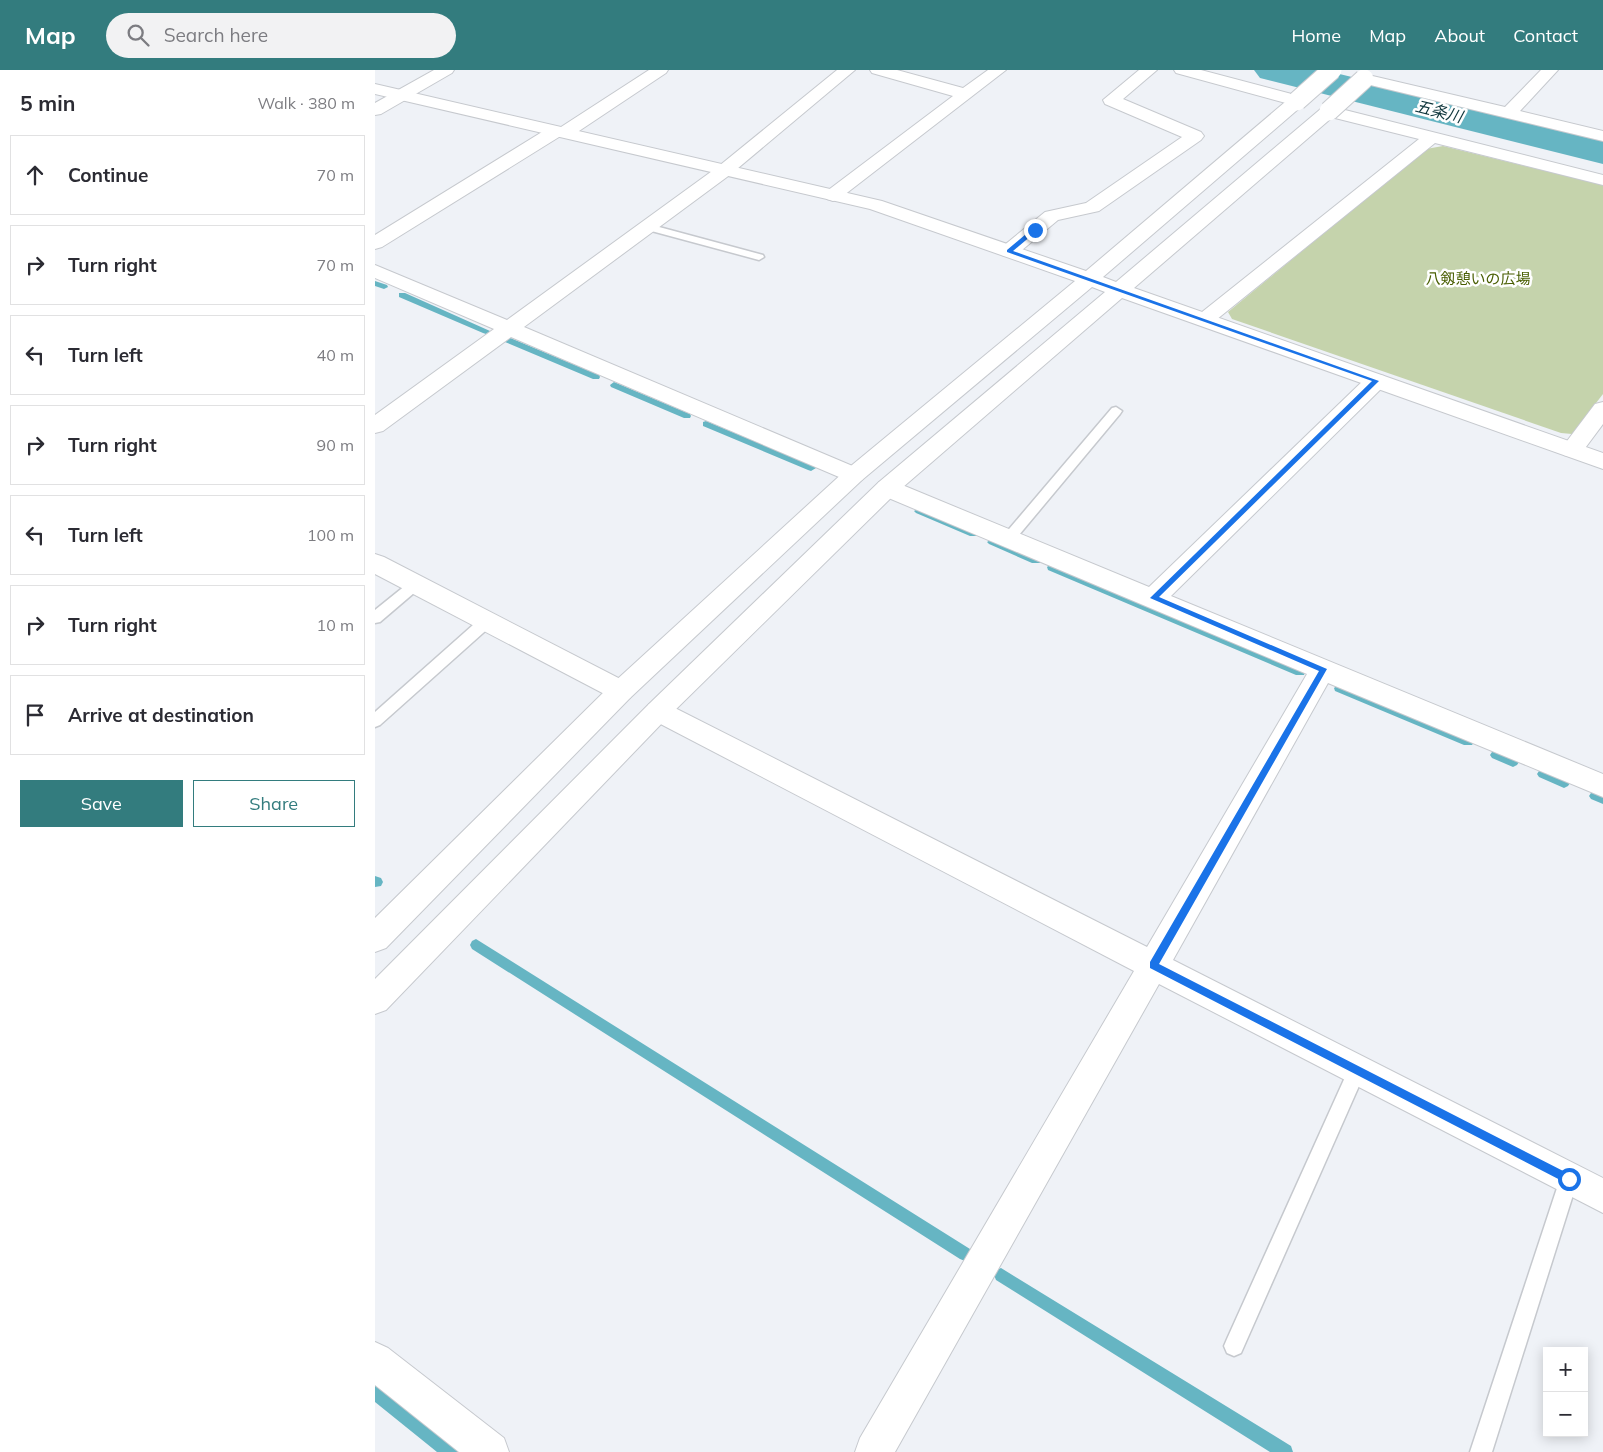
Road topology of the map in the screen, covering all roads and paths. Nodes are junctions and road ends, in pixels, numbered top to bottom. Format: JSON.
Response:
{"nodes":[{"id":1,"x":446,"y":70,"type":"edge"},
{"id":2,"x":660,"y":70,"type":"edge"},
{"id":3,"x":847,"y":70,"type":"edge"},
{"id":4,"x":878,"y":70,"type":"edge"},
{"id":5,"x":997,"y":70,"type":"edge"},
{"id":6,"x":1149,"y":70,"type":"edge"},
{"id":7,"x":1182,"y":70,"type":"edge"},
{"id":8,"x":1332,"y":70,"type":"edge"},
{"id":9,"x":1550,"y":70,"type":"edge"},
{"id":10,"x":1369,"y":74,"type":"edge"},
{"id":11,"x":375,"y":89,"type":"edge"},
{"id":12,"x":966,"y":94,"type":"junction"},
{"id":13,"x":402,"y":95,"type":"junction"},
{"id":14,"x":1297,"y":101,"type":"junction"},
{"id":15,"x":375,"y":110,"type":"edge"},
{"id":16,"x":1329,"y":111,"type":"junction"},
{"id":17,"x":1509,"y":113,"type":"junction"},
{"id":18,"x":560,"y":132,"type":"junction"},
{"id":19,"x":1603,"y":136,"type":"edge"},
{"id":20,"x":1431,"y":138,"type":"junction"},
{"id":21,"x":725,"y":170,"type":"junction"},
{"id":22,"x":1603,"y":180,"type":"edge"},
{"id":23,"x":833,"y":195,"type":"junction"},
{"id":24,"x":648,"y":227,"type":"junction"},
{"id":25,"x":375,"y":243,"type":"edge"},
{"id":26,"x":1009,"y":251,"type":"junction"},
{"id":27,"x":759,"y":257,"type":"dead end"},
{"id":28,"x":375,"y":271,"type":"edge"},
{"id":29,"x":1088,"y":280,"type":"junction"},
{"id":30,"x":1120,"y":290,"type":"junction"},
{"id":31,"x":1204,"y":320,"type":"junction"},
{"id":32,"x":511,"y":327,"type":"junction"},
{"id":33,"x":1376,"y":381,"type":"junction"},
{"id":34,"x":1603,"y":409,"type":"edge"},
{"id":35,"x":1116,"y":411,"type":"dead end"},
{"id":36,"x":375,"y":426,"type":"edge"},
{"id":37,"x":1572,"y":450,"type":"junction"},
{"id":38,"x":1603,"y":461,"type":"edge"},
{"id":39,"x":854,"y":475,"type":"junction"},
{"id":40,"x":887,"y":488,"type":"junction"},
{"id":41,"x":1009,"y":538,"type":"junction"},
{"id":42,"x":375,"y":563,"type":"edge"},
{"id":43,"x":415,"y":584,"type":"junction"},
{"id":44,"x":1153,"y":598,"type":"junction"},
{"id":45,"x":375,"y":618,"type":"edge"},
{"id":46,"x":487,"y":621,"type":"junction"},
{"id":47,"x":1323,"y":669,"type":"junction"},
{"id":48,"x":621,"y":691,"type":"junction"},
{"id":49,"x":658,"y":711,"type":"junction"},
{"id":50,"x":375,"y":721,"type":"edge"},
{"id":51,"x":1603,"y":786,"type":"edge"},
{"id":52,"x":375,"y":938,"type":"edge"},
{"id":53,"x":1153,"y":965,"type":"junction"},
{"id":54,"x":375,"y":1000,"type":"edge"},
{"id":55,"x":1357,"y":1070,"type":"junction"},
{"id":56,"x":1569,"y":1179,"type":"junction"},
{"id":57,"x":1603,"y":1196,"type":"edge"},
{"id":58,"x":1234,"y":1346,"type":"dead end"},
{"id":59,"x":375,"y":1361,"type":"edge"},
{"id":60,"x":490,"y":1452,"type":"edge"},
{"id":61,"x":874,"y":1452,"type":"edge"},
{"id":62,"x":1481,"y":1452,"type":"edge"}],
"edges":[{"from":1,"to":13,"type":"street"},
{"from":2,"to":18,"type":"street"},
{"from":3,"to":21,"type":"street"},
{"from":4,"to":12,"type":"street"},
{"from":5,"to":12,"type":"street"},
{"from":6,"to":26,"type":"street"},
{"from":7,"to":14,"type":"street"},
{"from":8,"to":14,"type":"street","bridge":true},
{"from":9,"to":17,"type":"street"},
{"from":10,"to":16,"type":"street","bridge":true},
{"from":10,"to":17,"type":"street"},
{"from":11,"to":13,"type":"street"},
{"from":12,"to":23,"type":"street"},
{"from":13,"to":15,"type":"street"},
{"from":13,"to":18,"type":"street"},
{"from":14,"to":29,"type":"street"},
{"from":16,"to":20,"type":"street"},
{"from":16,"to":30,"type":"street"},
{"from":17,"to":19,"type":"street"},
{"from":18,"to":21,"type":"street"},
{"from":18,"to":25,"type":"street"},
{"from":20,"to":22,"type":"street"},
{"from":20,"to":31,"type":"street"},
{"from":21,"to":23,"type":"street"},
{"from":21,"to":24,"type":"street"},
{"from":23,"to":26,"type":"street"},
{"from":24,"to":27,"type":"lane"},
{"from":24,"to":32,"type":"street"},
{"from":26,"to":29,"type":"street"},
{"from":28,"to":32,"type":"street"},
{"from":29,"to":30,"type":"street"},
{"from":29,"to":39,"type":"street"},
{"from":30,"to":31,"type":"street"},
{"from":30,"to":40,"type":"street"},
{"from":31,"to":33,"type":"street"},
{"from":32,"to":36,"type":"street"},
{"from":32,"to":39,"type":"street"},
{"from":33,"to":37,"type":"street"},
{"from":33,"to":44,"type":"street"},
{"from":34,"to":37,"type":"street"},
{"from":35,"to":41,"type":"lane"},
{"from":37,"to":38,"type":"street"},
{"from":39,"to":48,"type":"street"},
{"from":40,"to":41,"type":"street"},
{"from":40,"to":49,"type":"street"},
{"from":41,"to":44,"type":"street"},
{"from":42,"to":43,"type":"street"},
{"from":43,"to":45,"type":"lane"},
{"from":43,"to":46,"type":"street"},
{"from":44,"to":47,"type":"street"},
{"from":46,"to":48,"type":"street"},
{"from":46,"to":50,"type":"lane"},
{"from":47,"to":51,"type":"street"},
{"from":47,"to":53,"type":"street"},
{"from":48,"to":52,"type":"street"},
{"from":49,"to":53,"type":"street"},
{"from":49,"to":54,"type":"street"},
{"from":53,"to":55,"type":"street"},
{"from":53,"to":61,"type":"street"},
{"from":55,"to":56,"type":"street"},
{"from":55,"to":58,"type":"lane"},
{"from":56,"to":57,"type":"street"},
{"from":56,"to":62,"type":"lane"},
{"from":59,"to":60,"type":"street"}]}
